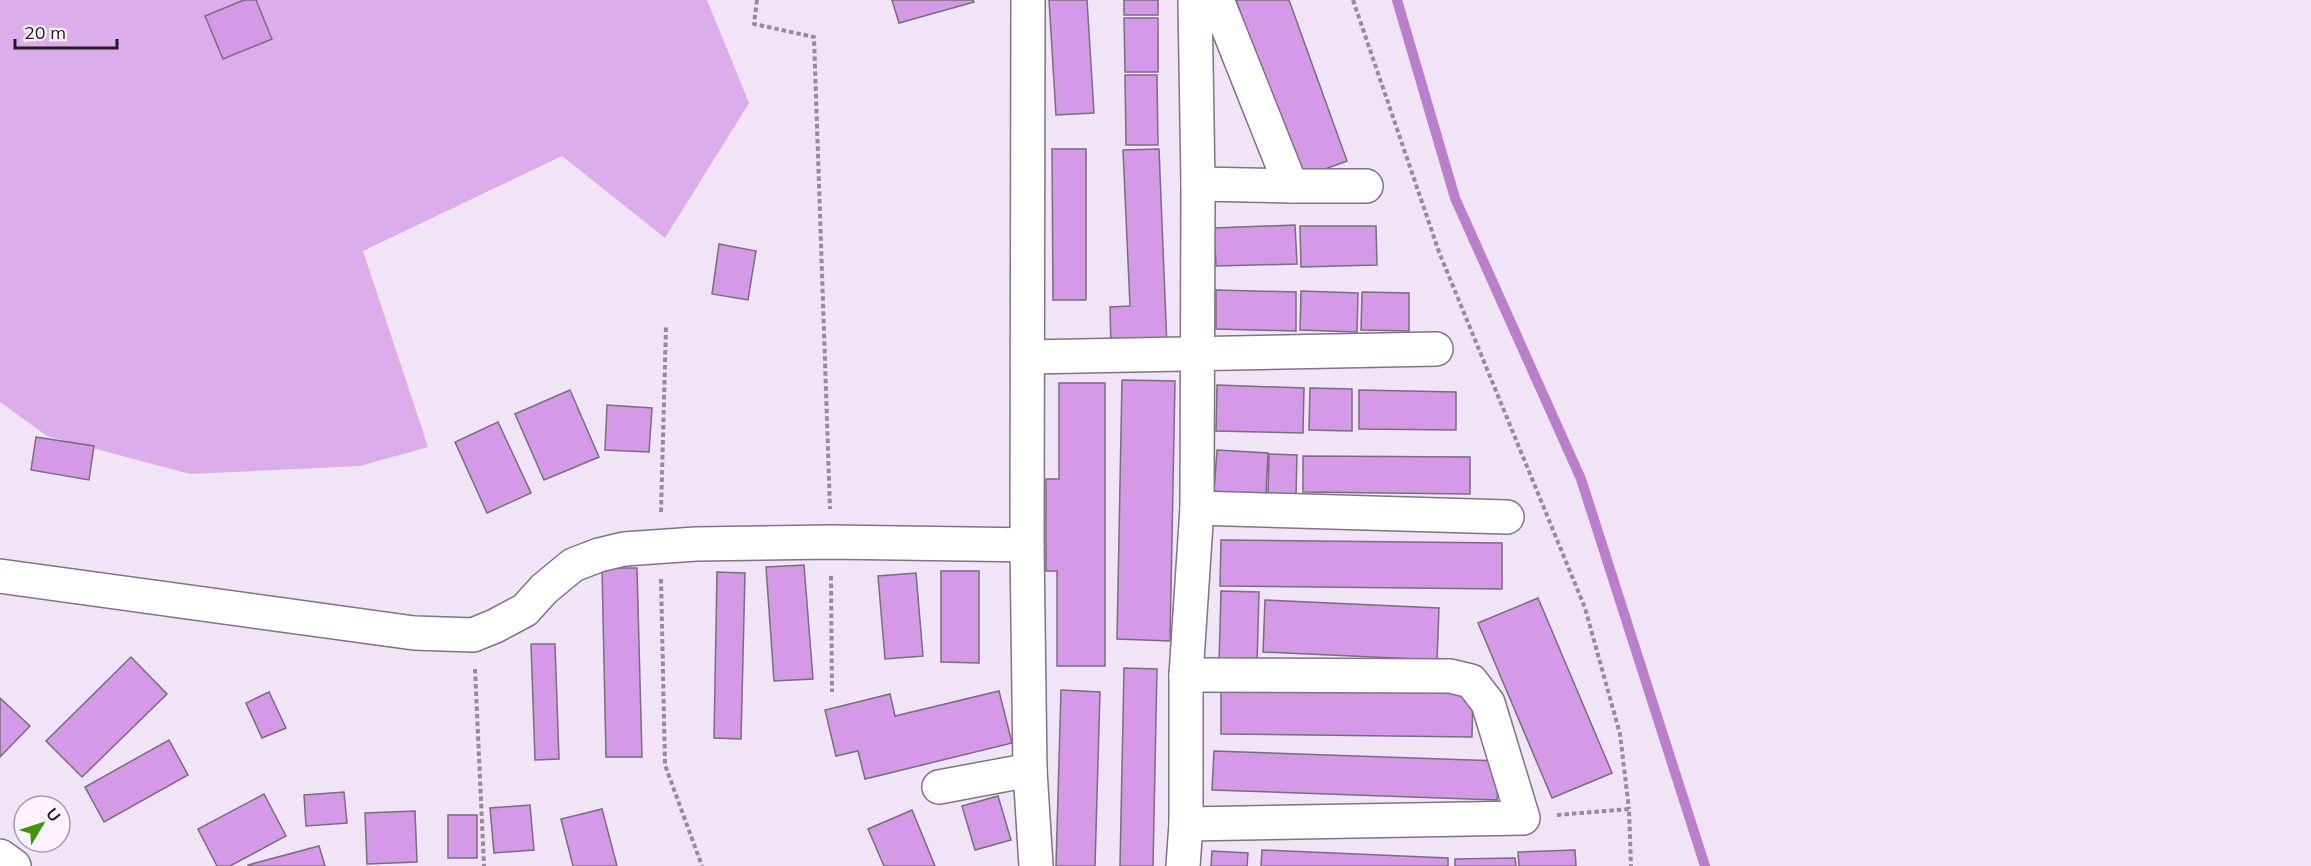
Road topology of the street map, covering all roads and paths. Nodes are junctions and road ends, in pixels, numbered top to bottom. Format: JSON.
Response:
{"nodes":[{"id":1,"x":757,"y":0,"type":"edge"},
{"id":2,"x":1029,"y":0,"type":"edge"},
{"id":3,"x":1195,"y":0,"type":"edge"},
{"id":4,"x":1217,"y":0,"type":"edge"},
{"id":5,"x":1353,"y":0,"type":"edge"},
{"id":6,"x":1198,"y":184,"type":"junction"},
{"id":7,"x":1291,"y":186,"type":"junction"},
{"id":8,"x":1366,"y":186,"type":"dead end"},
{"id":9,"x":666,"y":327,"type":"dead end"},
{"id":10,"x":1436,"y":349,"type":"dead end"},
{"id":11,"x":1198,"y":354,"type":"junction"},
{"id":12,"x":1029,"y":357,"type":"junction"},
{"id":13,"x":1197,"y":508,"type":"junction"},
{"id":14,"x":1507,"y":517,"type":"dead end"},
{"id":15,"x":831,"y":542,"type":"junction"},
{"id":16,"x":1027,"y":545,"type":"junction"},
{"id":17,"x":660,"y":547,"type":"junction"},
{"id":18,"x":0,"y":576,"type":"edge"},
{"id":19,"x":473,"y":634,"type":"junction"},
{"id":20,"x":1186,"y":675,"type":"junction"},
{"id":21,"x":832,"y":692,"type":"dead end"},
{"id":22,"x":1030,"y":770,"type":"junction"},
{"id":23,"x":939,"y":787,"type":"dead end"},
{"id":24,"x":1629,"y":809,"type":"junction"},
{"id":25,"x":1523,"y":818,"type":"junction"},
{"id":26,"x":1186,"y":824,"type":"junction"},
{"id":27,"x":0,"y":856,"type":"edge"},
{"id":28,"x":14,"y":866,"type":"edge"},
{"id":29,"x":484,"y":866,"type":"edge"},
{"id":30,"x":702,"y":866,"type":"edge"},
{"id":31,"x":1036,"y":866,"type":"edge"},
{"id":32,"x":1183,"y":866,"type":"edge"},
{"id":33,"x":1631,"y":866,"type":"edge"}],
"edges":[{"from":1,"to":15,"type":"path"},
{"from":2,"to":12,"type":"street"},
{"from":3,"to":6,"type":"street"},
{"from":4,"to":7,"type":"street"},
{"from":5,"to":24,"type":"path"},
{"from":6,"to":7,"type":"street"},
{"from":6,"to":11,"type":"street"},
{"from":7,"to":8,"type":"street"},
{"from":9,"to":17,"type":"path"},
{"from":10,"to":11,"type":"street"},
{"from":11,"to":12,"type":"street"},
{"from":11,"to":13,"type":"street"},
{"from":12,"to":16,"type":"street"},
{"from":13,"to":14,"type":"street"},
{"from":13,"to":20,"type":"street"},
{"from":15,"to":16,"type":"street"},
{"from":15,"to":17,"type":"street"},
{"from":15,"to":21,"type":"path"},
{"from":16,"to":22,"type":"street"},
{"from":17,"to":19,"type":"street"},
{"from":17,"to":30,"type":"path"},
{"from":18,"to":19,"type":"street"},
{"from":19,"to":29,"type":"path"},
{"from":20,"to":25,"type":"street"},
{"from":20,"to":26,"type":"street"},
{"from":22,"to":23,"type":"street"},
{"from":22,"to":31,"type":"street"},
{"from":24,"to":25,"type":"path"},
{"from":24,"to":33,"type":"path"},
{"from":25,"to":26,"type":"street"},
{"from":26,"to":32,"type":"street"},
{"from":27,"to":28,"type":"street"}]}
